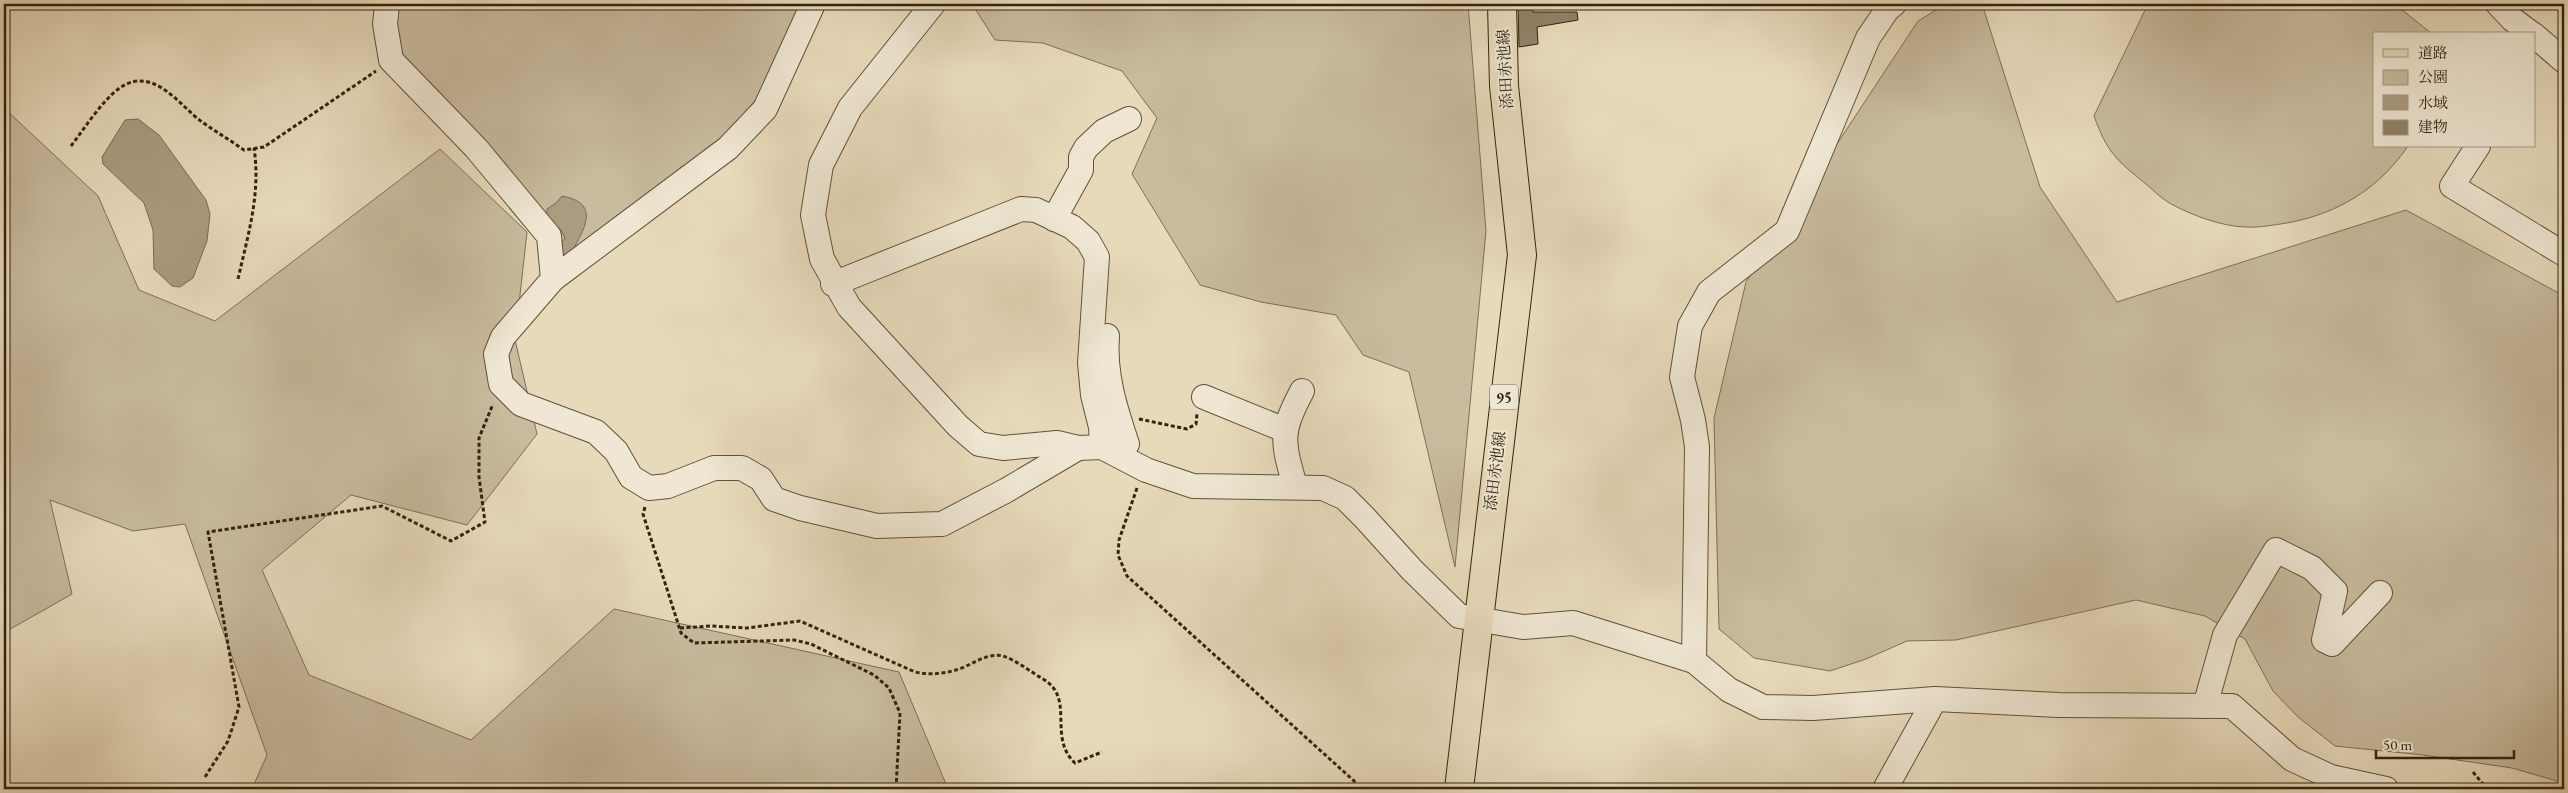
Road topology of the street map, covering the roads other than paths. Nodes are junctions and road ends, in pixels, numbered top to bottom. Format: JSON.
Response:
{"nodes":[{"id":1,"x":387,"y":4,"type":"edge"},
{"id":2,"x":813,"y":4,"type":"edge"},
{"id":3,"x":933,"y":4,"type":"edge"},
{"id":4,"x":1502,"y":4,"type":"edge"},
{"id":5,"x":1894,"y":4,"type":"edge"},
{"id":6,"x":2498,"y":4,"type":"edge"},
{"id":7,"x":2528,"y":32,"type":"edge"},
{"id":8,"x":2536,"y":39,"type":"edge"},
{"id":9,"x":2546,"y":47,"type":"edge"},
{"id":10,"x":1129,"y":119,"type":"dead end"},
{"id":11,"x":2477,"y":148,"type":"edge"},
{"id":12,"x":1054,"y":219,"type":"junction"},
{"id":13,"x":2561,"y":246,"type":"edge"},
{"id":14,"x":553,"y":279,"type":"junction"},
{"id":15,"x":834,"y":284,"type":"junction"},
{"id":16,"x":1108,"y":336,"type":"dead end"},
{"id":17,"x":1302,"y":391,"type":"dead end"},
{"id":18,"x":1204,"y":397,"type":"road end"},
{"id":19,"x":1123,"y":406,"type":"road end"},
{"id":20,"x":1285,"y":430,"type":"junction"},
{"id":21,"x":1102,"y":447,"type":"junction"},
{"id":22,"x":1078,"y":448,"type":"junction"},
{"id":23,"x":1135,"y":459,"type":"junction"},
{"id":24,"x":1295,"y":486,"type":"junction"},
{"id":25,"x":2380,"y":593,"type":"dead end"},
{"id":26,"x":1477,"y":621,"type":"junction"},
{"id":27,"x":1694,"y":661,"type":"junction"},
{"id":28,"x":1935,"y":699,"type":"junction"},
{"id":29,"x":2205,"y":706,"type":"junction"},
{"id":30,"x":1459,"y":789,"type":"edge"},
{"id":31,"x":1885,"y":789,"type":"edge"},
{"id":32,"x":2386,"y":789,"type":"edge"}],
"edges":[{"from":1,"to":14,"type":"street"},
{"from":2,"to":14,"type":"street"},
{"from":3,"to":15,"type":"street"},
{"from":4,"to":26,"type":"main road","name":"添田赤池線","number":"95"},
{"from":5,"to":27,"type":"street"},
{"from":6,"to":7,"type":"street"},
{"from":8,"to":9,"type":"street"},
{"from":10,"to":12,"type":"street"},
{"from":11,"to":13,"type":"street"},
{"from":12,"to":15,"type":"street"},
{"from":12,"to":21,"type":"street"},
{"from":14,"to":22,"type":"street"},
{"from":15,"to":22,"type":"street"},
{"from":16,"to":23,"type":"street"},
{"from":17,"to":20,"type":"street"},
{"from":18,"to":20,"type":"street"},
{"from":19,"to":23,"type":"street"},
{"from":20,"to":24,"type":"street"},
{"from":21,"to":22,"type":"street"},
{"from":21,"to":23,"type":"street"},
{"from":23,"to":24,"type":"street"},
{"from":24,"to":26,"type":"street"},
{"from":25,"to":29,"type":"street"},
{"from":26,"to":27,"type":"street"},
{"from":26,"to":30,"type":"main road","name":"添田赤池線","number":"95"},
{"from":27,"to":28,"type":"street"},
{"from":28,"to":29,"type":"street"},
{"from":28,"to":31,"type":"street"},
{"from":29,"to":32,"type":"street"}]}
